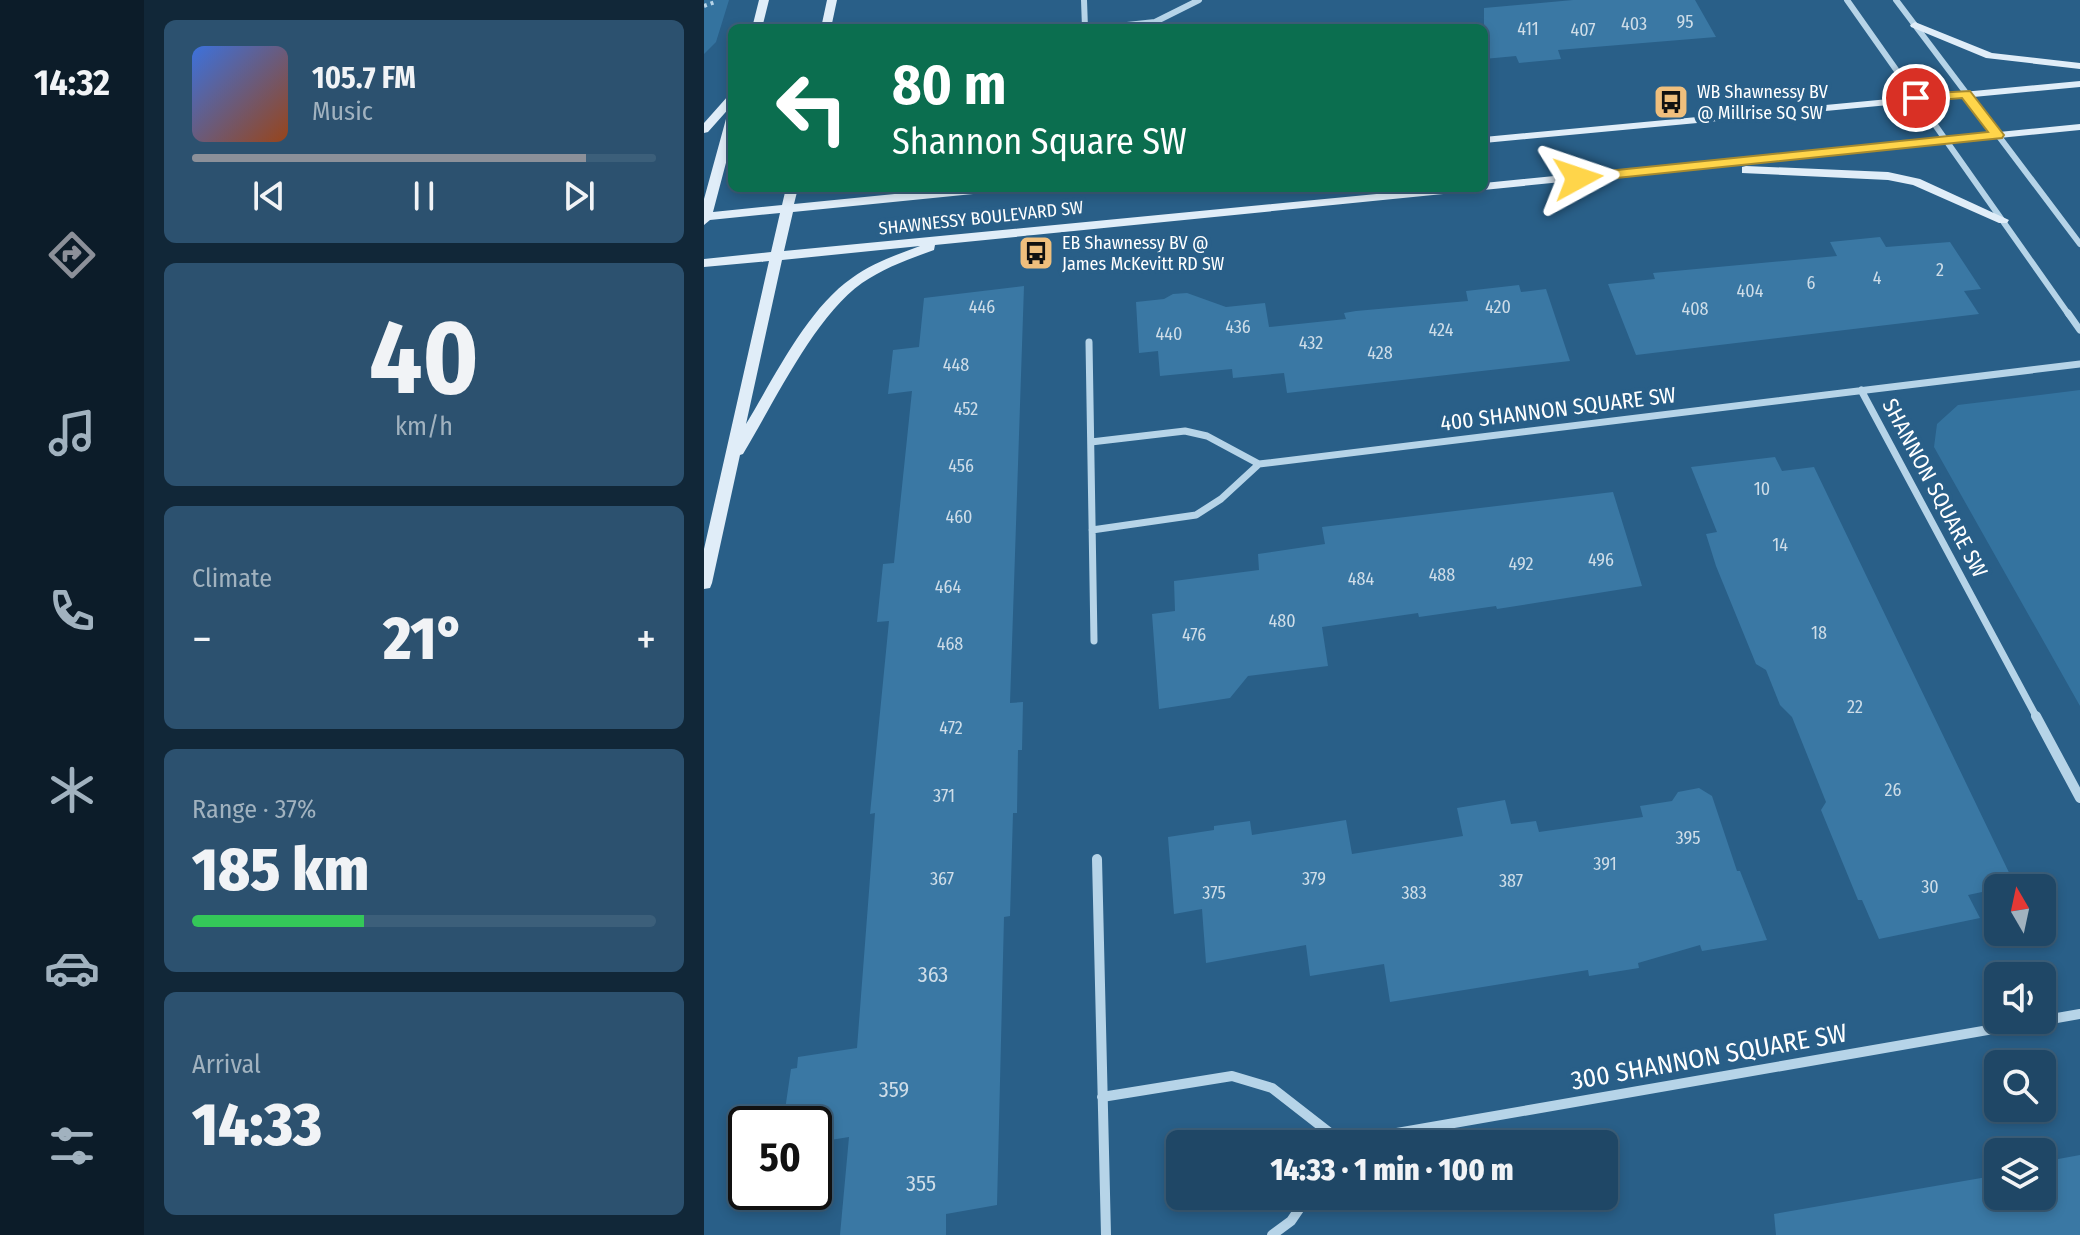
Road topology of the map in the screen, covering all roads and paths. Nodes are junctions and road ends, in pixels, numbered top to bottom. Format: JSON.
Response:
{"nodes":[{"id":1,"x":764,"y":0,"type":"edge"},
{"id":2,"x":832,"y":0,"type":"edge"},
{"id":3,"x":1084,"y":0,"type":"edge"},
{"id":4,"x":1199,"y":0,"type":"edge"},
{"id":5,"x":1847,"y":0,"type":"edge"},
{"id":6,"x":1896,"y":0,"type":"edge"},
{"id":7,"x":715,"y":2,"type":"edge"},
{"id":8,"x":704,"y":6,"type":"edge"},
{"id":9,"x":758,"y":24,"type":"edge"},
{"id":10,"x":827,"y":24,"type":"edge"},
{"id":11,"x":1085,"y":24,"type":"edge"},
{"id":12,"x":1136,"y":24,"type":"edge"},
{"id":13,"x":1915,"y":25,"type":"junction"},
{"id":14,"x":2080,"y":66,"type":"edge"},
{"id":15,"x":2080,"y":84,"type":"edge"},
{"id":16,"x":1966,"y":94,"type":"junction"},
{"id":17,"x":1916,"y":98,"type":"junction"},
{"id":18,"x":728,"y":103,"type":"edge"},
{"id":19,"x":2080,"y":127,"type":"edge"},
{"id":20,"x":704,"y":130,"type":"edge"},
{"id":21,"x":728,"y":133,"type":"edge"},
{"id":22,"x":1997,"y":135,"type":"junction"},
{"id":23,"x":1488,"y":140,"type":"edge"},
{"id":24,"x":1945,"y":140,"type":"junction"},
{"id":25,"x":1672,"y":169,"type":"junction"},
{"id":26,"x":1488,"y":187,"type":"edge"},
{"id":27,"x":791,"y":192,"type":"edge"},
{"id":28,"x":954,"y":192,"type":"edge"},
{"id":29,"x":1437,"y":192,"type":"edge"},
{"id":30,"x":788,"y":209,"type":"junction"},
{"id":31,"x":704,"y":218,"type":"edge"},
{"id":32,"x":2003,"y":220,"type":"junction"},
{"id":33,"x":951,"y":239,"type":"junction"},
{"id":34,"x":2080,"y":244,"type":"edge"},
{"id":35,"x":775,"y":256,"type":"junction"},
{"id":36,"x":704,"y":263,"type":"edge"},
{"id":37,"x":2080,"y":330,"type":"edge"},
{"id":38,"x":1089,"y":342,"type":"dead end"},
{"id":39,"x":2080,"y":364,"type":"edge"},
{"id":40,"x":1861,"y":390,"type":"junction"},
{"id":41,"x":1091,"y":442,"type":"junction"},
{"id":42,"x":731,"y":462,"type":"junction"},
{"id":43,"x":1259,"y":464,"type":"junction"},
{"id":44,"x":1092,"y":530,"type":"junction"},
{"id":45,"x":704,"y":583,"type":"edge"},
{"id":46,"x":1094,"y":641,"type":"dead end"},
{"id":47,"x":2080,"y":798,"type":"edge"},
{"id":48,"x":1097,"y":859,"type":"dead end"},
{"id":49,"x":2080,"y":1014,"type":"edge"},
{"id":50,"x":1102,"y":1097,"type":"junction"},
{"id":51,"x":1327,"y":1130,"type":"edge"},
{"id":52,"x":1418,"y":1130,"type":"edge"},
{"id":53,"x":1298,"y":1210,"type":"edge"},
{"id":54,"x":1106,"y":1235,"type":"edge"},
{"id":55,"x":1272,"y":1235,"type":"edge"}],
"edges":[{"from":1,"to":9,"type":"main road"},
{"from":2,"to":10,"type":"main road"},
{"from":3,"to":11,"type":"street"},
{"from":4,"to":12,"type":"street"},
{"from":5,"to":17,"type":"street"},
{"from":6,"to":13,"type":"street"},
{"from":7,"to":8,"type":"path"},
{"from":13,"to":14,"type":"main road"},
{"from":13,"to":16,"type":"street"},
{"from":15,"to":16,"type":"main road"},
{"from":16,"to":17,"type":"main road"},
{"from":16,"to":22,"type":"street"},
{"from":17,"to":23,"type":"main road"},
{"from":17,"to":24,"type":"street"},
{"from":18,"to":20,"type":"main road"},
{"from":19,"to":22,"type":"main road"},
{"from":21,"to":31,"type":"main road"},
{"from":22,"to":24,"type":"main road"},
{"from":22,"to":34,"type":"street"},
{"from":24,"to":25,"type":"main road"},
{"from":24,"to":32,"type":"street"},
{"from":25,"to":26,"type":"main road"},
{"from":25,"to":32,"type":"main road"},
{"from":27,"to":30,"type":"main road"},
{"from":28,"to":30,"type":"main road","name":"SHAWNESSY BOULEVARD SW"},
{"from":29,"to":33,"type":"main road","name":"SHAWNESSY BOULEVARD SW"},
{"from":30,"to":31,"type":"main road","name":"SHAWNESSY BOULEVARD SW"},
{"from":30,"to":35,"type":"main road"},
{"from":32,"to":37,"type":"street"},
{"from":33,"to":35,"type":"main road","name":"SHAWNESSY BOULEVARD SW"},
{"from":33,"to":42,"type":"main road"},
{"from":35,"to":36,"type":"main road","name":"SHAWNESSY BOULEVARD SW"},
{"from":35,"to":42,"type":"main road"},
{"from":38,"to":41,"type":"street"},
{"from":39,"to":40,"type":"street","name":"SHANNON SQUARE SW"},
{"from":40,"to":43,"type":"street","name":"400 SHANNON SQUARE SW"},
{"from":40,"to":47,"type":"street","name":"SHANNON SQUARE SW"},
{"from":41,"to":43,"type":"street"},
{"from":41,"to":44,"type":"street"},
{"from":42,"to":45,"type":"main road"},
{"from":43,"to":44,"type":"street"},
{"from":44,"to":46,"type":"street"},
{"from":48,"to":50,"type":"street"},
{"from":49,"to":52,"type":"street","name":"300 SHANNON SQUARE SW"},
{"from":50,"to":51,"type":"street","name":"300 SHANNON SQUARE SW"},
{"from":50,"to":54,"type":"street"},
{"from":53,"to":55,"type":"street"}]}
